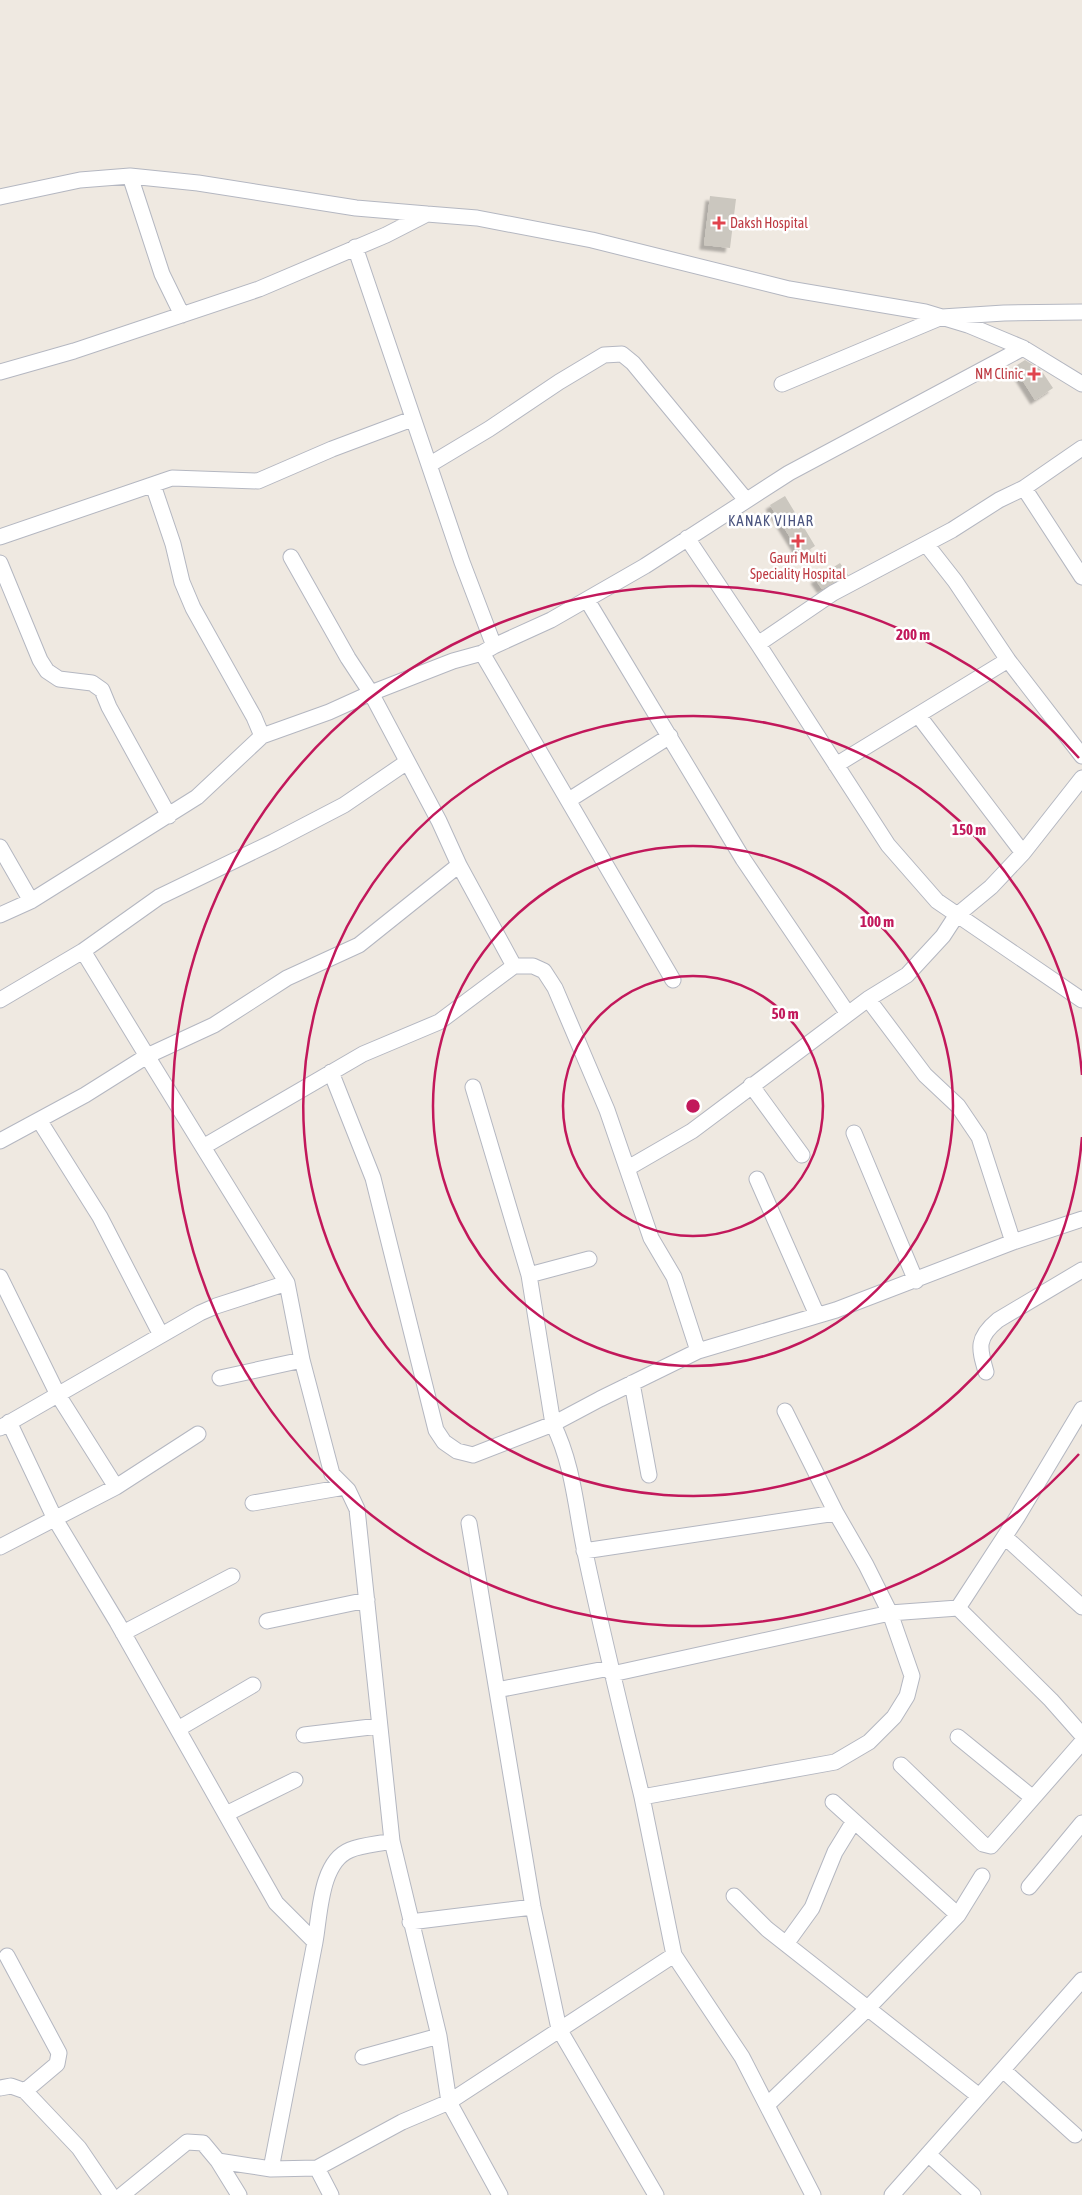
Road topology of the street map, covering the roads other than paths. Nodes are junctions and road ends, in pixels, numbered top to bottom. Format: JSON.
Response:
{"nodes":[{"id":1,"x":130,"y":176,"type":"junction"},
{"id":2,"x":0,"y":197,"type":"edge"},
{"id":3,"x":427,"y":214,"type":"junction"},
{"id":4,"x":355,"y":247,"type":"junction"},
{"id":5,"x":1082,"y":312,"type":"edge"},
{"id":6,"x":182,"y":315,"type":"junction"},
{"id":7,"x":942,"y":317,"type":"junction"},
{"id":8,"x":1023,"y":348,"type":"junction"},
{"id":9,"x":0,"y":372,"type":"edge"},
{"id":10,"x":782,"y":384,"type":"dead end"},
{"id":11,"x":1082,"y":384,"type":"edge"},
{"id":12,"x":412,"y":418,"type":"junction"},
{"id":13,"x":1082,"y":448,"type":"edge"},
{"id":14,"x":428,"y":465,"type":"junction"},
{"id":15,"x":153,"y":485,"type":"junction"},
{"id":16,"x":1024,"y":488,"type":"junction"},
{"id":17,"x":746,"y":500,"type":"junction"},
{"id":18,"x":0,"y":537,"type":"edge"},
{"id":19,"x":687,"y":538,"type":"junction"},
{"id":20,"x":926,"y":544,"type":"junction"},
{"id":21,"x":291,"y":557,"type":"dead end"},
{"id":22,"x":0,"y":563,"type":"edge"},
{"id":23,"x":1082,"y":577,"type":"edge"},
{"id":24,"x":587,"y":600,"type":"junction"},
{"id":25,"x":758,"y":644,"type":"junction"},
{"id":26,"x":488,"y":649,"type":"junction"},
{"id":27,"x":1008,"y":660,"type":"junction"},
{"id":28,"x":371,"y":693,"type":"junction"},
{"id":29,"x":918,"y":715,"type":"junction"},
{"id":30,"x":262,"y":736,"type":"junction"},
{"id":31,"x":670,"y":736,"type":"junction"},
{"id":32,"x":1082,"y":756,"type":"edge"},
{"id":33,"x":407,"y":762,"type":"junction"},
{"id":34,"x":836,"y":765,"type":"junction"},
{"id":35,"x":1082,"y":778,"type":"edge"},
{"id":36,"x":569,"y":800,"type":"junction"},
{"id":37,"x":169,"y":816,"type":"junction"},
{"id":38,"x":0,"y":847,"type":"edge"},
{"id":39,"x":1023,"y":853,"type":"junction"},
{"id":40,"x":459,"y":865,"type":"junction"},
{"id":41,"x":30,"y":901,"type":"junction"},
{"id":42,"x":0,"y":915,"type":"edge"},
{"id":43,"x":956,"y":916,"type":"junction"},
{"id":44,"x":83,"y":951,"type":"junction"},
{"id":45,"x":514,"y":966,"type":"junction"},
{"id":46,"x":673,"y":980,"type":"dead end"},
{"id":47,"x":868,"y":999,"type":"junction"},
{"id":48,"x":0,"y":1000,"type":"edge"},
{"id":49,"x":1082,"y":1000,"type":"edge"},
{"id":50,"x":848,"y":1014,"type":"junction"},
{"id":51,"x":147,"y":1056,"type":"junction"},
{"id":52,"x":331,"y":1072,"type":"junction"},
{"id":53,"x":751,"y":1085,"type":"junction"},
{"id":54,"x":474,"y":1087,"type":"dead end"},
{"id":55,"x":39,"y":1120,"type":"junction"},
{"id":56,"x":854,"y":1133,"type":"dead end"},
{"id":57,"x":0,"y":1141,"type":"edge"},
{"id":58,"x":203,"y":1147,"type":"junction"},
{"id":59,"x":802,"y":1154,"type":"dead end"},
{"id":60,"x":628,"y":1168,"type":"junction"},
{"id":61,"x":757,"y":1179,"type":"dead end"},
{"id":62,"x":1081,"y":1222,"type":"edge"},
{"id":63,"x":1014,"y":1242,"type":"junction"},
{"id":64,"x":589,"y":1259,"type":"dead end"},
{"id":65,"x":1082,"y":1270,"type":"edge"},
{"id":66,"x":529,"y":1275,"type":"junction"},
{"id":67,"x":0,"y":1277,"type":"edge"},
{"id":68,"x":916,"y":1280,"type":"junction"},
{"id":69,"x":287,"y":1283,"type":"junction"},
{"id":70,"x":817,"y":1315,"type":"junction"},
{"id":71,"x":161,"y":1335,"type":"junction"},
{"id":72,"x":698,"y":1351,"type":"junction"},
{"id":73,"x":302,"y":1360,"type":"junction"},
{"id":74,"x":986,"y":1372,"type":"dead end"},
{"id":75,"x":220,"y":1378,"type":"dead end"},
{"id":76,"x":632,"y":1383,"type":"junction"},
{"id":77,"x":58,"y":1395,"type":"junction"},
{"id":78,"x":1082,"y":1408,"type":"edge"},
{"id":79,"x":785,"y":1411,"type":"dead end"},
{"id":80,"x":553,"y":1424,"type":"junction"},
{"id":81,"x":5,"y":1425,"type":"edge"},
{"id":82,"x":198,"y":1434,"type":"dead end"},
{"id":83,"x":648,"y":1475,"type":"dead end"},
{"id":84,"x":116,"y":1487,"type":"junction"},
{"id":85,"x":345,"y":1487,"type":"junction"},
{"id":86,"x":253,"y":1503,"type":"dead end"},
{"id":87,"x":836,"y":1513,"type":"junction"},
{"id":88,"x":55,"y":1519,"type":"junction"},
{"id":89,"x":469,"y":1523,"type":"dead end"},
{"id":90,"x":1005,"y":1536,"type":"junction"},
{"id":91,"x":0,"y":1548,"type":"edge"},
{"id":92,"x":584,"y":1551,"type":"junction"},
{"id":93,"x":232,"y":1576,"type":"dead end"},
{"id":94,"x":366,"y":1600,"type":"junction"},
{"id":95,"x":1082,"y":1607,"type":"edge"},
{"id":96,"x":958,"y":1608,"type":"junction"},
{"id":97,"x":890,"y":1613,"type":"junction"},
{"id":98,"x":267,"y":1621,"type":"dead end"},
{"id":99,"x":123,"y":1633,"type":"junction"},
{"id":100,"x":611,"y":1671,"type":"junction"},
{"id":101,"x":253,"y":1686,"type":"dead end"},
{"id":102,"x":497,"y":1690,"type":"junction"},
{"id":103,"x":379,"y":1726,"type":"junction"},
{"id":104,"x":178,"y":1729,"type":"junction"},
{"id":105,"x":1082,"y":1734,"type":"edge"},
{"id":106,"x":304,"y":1735,"type":"dead end"},
{"id":107,"x":958,"y":1737,"type":"dead end"},
{"id":108,"x":1082,"y":1742,"type":"edge"},
{"id":109,"x":901,"y":1765,"type":"dead end"},
{"id":110,"x":295,"y":1780,"type":"dead end"},
{"id":111,"x":642,"y":1797,"type":"junction"},
{"id":112,"x":1033,"y":1798,"type":"junction"},
{"id":113,"x":833,"y":1802,"type":"dead end"},
{"id":114,"x":226,"y":1814,"type":"junction"},
{"id":115,"x":854,"y":1821,"type":"junction"},
{"id":116,"x":1082,"y":1824,"type":"edge"},
{"id":117,"x":392,"y":1841,"type":"junction"},
{"id":118,"x":982,"y":1876,"type":"dead end"},
{"id":119,"x":1029,"y":1887,"type":"dead end"},
{"id":120,"x":734,"y":1896,"type":"dead end"},
{"id":121,"x":533,"y":1907,"type":"junction"},
{"id":122,"x":958,"y":1915,"type":"junction"},
{"id":123,"x":410,"y":1922,"type":"junction"},
{"id":124,"x":315,"y":1942,"type":"junction"},
{"id":125,"x":786,"y":1944,"type":"junction"},
{"id":126,"x":674,"y":1955,"type":"junction"},
{"id":127,"x":7,"y":1956,"type":"dead end"},
{"id":128,"x":1080,"y":1987,"type":"edge"},
{"id":129,"x":867,"y":2008,"type":"junction"},
{"id":130,"x":559,"y":2030,"type":"junction"},
{"id":131,"x":439,"y":2036,"type":"junction"},
{"id":132,"x":363,"y":2057,"type":"dead end"},
{"id":133,"x":1003,"y":2070,"type":"junction"},
{"id":134,"x":0,"y":2088,"type":"edge"},
{"id":135,"x":25,"y":2091,"type":"junction"},
{"id":136,"x":979,"y":2096,"type":"junction"},
{"id":137,"x":448,"y":2102,"type":"junction"},
{"id":138,"x":767,"y":2105,"type":"junction"},
{"id":139,"x":1075,"y":2135,"type":"dead end"},
{"id":140,"x":928,"y":2154,"type":"junction"},
{"id":141,"x":218,"y":2161,"type":"junction"},
{"id":142,"x":317,"y":2168,"type":"junction"},
{"id":143,"x":270,"y":2169,"type":"junction"},
{"id":144,"x":111,"y":2195,"type":"edge"},
{"id":145,"x":122,"y":2195,"type":"edge"},
{"id":146,"x":239,"y":2195,"type":"edge"},
{"id":147,"x":331,"y":2195,"type":"edge"},
{"id":148,"x":500,"y":2195,"type":"edge"},
{"id":149,"x":656,"y":2195,"type":"edge"},
{"id":150,"x":813,"y":2195,"type":"edge"},
{"id":151,"x":892,"y":2195,"type":"edge"},
{"id":152,"x":973,"y":2195,"type":"edge"}],
"edges":[{"from":1,"to":2,"type":"street"},
{"from":1,"to":3,"type":"street"},
{"from":1,"to":6,"type":"street"},
{"from":3,"to":4,"type":"street"},
{"from":3,"to":7,"type":"street"},
{"from":4,"to":6,"type":"street"},
{"from":4,"to":12,"type":"street"},
{"from":5,"to":7,"type":"street"},
{"from":6,"to":9,"type":"street"},
{"from":7,"to":8,"type":"street"},
{"from":7,"to":10,"type":"street"},
{"from":8,"to":11,"type":"street"},
{"from":8,"to":17,"type":"street"},
{"from":12,"to":14,"type":"street"},
{"from":12,"to":15,"type":"street"},
{"from":13,"to":16,"type":"street"},
{"from":14,"to":17,"type":"street"},
{"from":14,"to":26,"type":"street"},
{"from":15,"to":18,"type":"street"},
{"from":15,"to":30,"type":"street"},
{"from":16,"to":20,"type":"street"},
{"from":16,"to":23,"type":"street"},
{"from":17,"to":19,"type":"street"},
{"from":19,"to":24,"type":"street"},
{"from":19,"to":25,"type":"street"},
{"from":20,"to":25,"type":"street"},
{"from":20,"to":27,"type":"street"},
{"from":21,"to":28,"type":"street"},
{"from":22,"to":37,"type":"street"},
{"from":24,"to":26,"type":"street"},
{"from":24,"to":31,"type":"street"},
{"from":25,"to":34,"type":"street"},
{"from":26,"to":28,"type":"street"},
{"from":26,"to":36,"type":"street"},
{"from":27,"to":29,"type":"street"},
{"from":27,"to":32,"type":"street"},
{"from":28,"to":30,"type":"street"},
{"from":28,"to":33,"type":"street"},
{"from":29,"to":34,"type":"street"},
{"from":29,"to":39,"type":"street"},
{"from":30,"to":37,"type":"street"},
{"from":31,"to":36,"type":"street"},
{"from":31,"to":50,"type":"street"},
{"from":33,"to":40,"type":"street"},
{"from":33,"to":44,"type":"street"},
{"from":34,"to":43,"type":"street"},
{"from":35,"to":39,"type":"street"},
{"from":36,"to":46,"type":"street"},
{"from":37,"to":41,"type":"street"},
{"from":38,"to":41,"type":"street"},
{"from":39,"to":43,"type":"street"},
{"from":40,"to":45,"type":"street"},
{"from":40,"to":51,"type":"street"},
{"from":41,"to":42,"type":"street"},
{"from":43,"to":47,"type":"street"},
{"from":43,"to":49,"type":"street"},
{"from":44,"to":48,"type":"street"},
{"from":44,"to":51,"type":"street"},
{"from":45,"to":52,"type":"street"},
{"from":45,"to":60,"type":"street"},
{"from":47,"to":50,"type":"street"},
{"from":47,"to":63,"type":"street"},
{"from":50,"to":53,"type":"street"},
{"from":51,"to":55,"type":"street"},
{"from":51,"to":58,"type":"street"},
{"from":52,"to":58,"type":"street"},
{"from":52,"to":80,"type":"street"},
{"from":53,"to":59,"type":"street"},
{"from":53,"to":60,"type":"street"},
{"from":54,"to":66,"type":"street"},
{"from":55,"to":57,"type":"street"},
{"from":55,"to":71,"type":"street"},
{"from":56,"to":68,"type":"street"},
{"from":58,"to":69,"type":"street"},
{"from":60,"to":72,"type":"street"},
{"from":61,"to":70,"type":"street"},
{"from":62,"to":63,"type":"street"},
{"from":63,"to":68,"type":"street"},
{"from":64,"to":66,"type":"street"},
{"from":65,"to":74,"type":"street"},
{"from":66,"to":80,"type":"street"},
{"from":67,"to":77,"type":"street"},
{"from":68,"to":70,"type":"street"},
{"from":69,"to":71,"type":"street"},
{"from":69,"to":73,"type":"street"},
{"from":70,"to":72,"type":"street"},
{"from":71,"to":77,"type":"street"},
{"from":72,"to":76,"type":"street"},
{"from":73,"to":75,"type":"street"},
{"from":73,"to":85,"type":"street"},
{"from":76,"to":80,"type":"street"},
{"from":76,"to":83,"type":"street"},
{"from":77,"to":81,"type":"street"},
{"from":77,"to":84,"type":"street"},
{"from":78,"to":90,"type":"street"},
{"from":79,"to":87,"type":"street"},
{"from":80,"to":92,"type":"street"},
{"from":81,"to":88,"type":"street"},
{"from":82,"to":84,"type":"street"},
{"from":84,"to":88,"type":"street"},
{"from":85,"to":86,"type":"street"},
{"from":85,"to":94,"type":"street"},
{"from":87,"to":92,"type":"street"},
{"from":87,"to":97,"type":"street"},
{"from":88,"to":91,"type":"street"},
{"from":88,"to":99,"type":"street"},
{"from":89,"to":102,"type":"street"},
{"from":90,"to":95,"type":"street"},
{"from":90,"to":96,"type":"street"},
{"from":92,"to":100,"type":"street"},
{"from":93,"to":99,"type":"street"},
{"from":94,"to":98,"type":"street"},
{"from":94,"to":103,"type":"street"},
{"from":96,"to":97,"type":"street"},
{"from":96,"to":105,"type":"street"},
{"from":97,"to":100,"type":"street"},
{"from":97,"to":111,"type":"street"},
{"from":99,"to":104,"type":"street"},
{"from":100,"to":102,"type":"street"},
{"from":100,"to":111,"type":"street"},
{"from":101,"to":104,"type":"street"},
{"from":102,"to":121,"type":"street"},
{"from":103,"to":106,"type":"street"},
{"from":103,"to":117,"type":"street"},
{"from":104,"to":114,"type":"street"},
{"from":107,"to":112,"type":"street"},
{"from":108,"to":112,"type":"street"},
{"from":109,"to":112,"type":"street"},
{"from":110,"to":114,"type":"street"},
{"from":111,"to":126,"type":"street"},
{"from":113,"to":115,"type":"street"},
{"from":114,"to":124,"type":"street"},
{"from":115,"to":122,"type":"street"},
{"from":115,"to":125,"type":"street"},
{"from":116,"to":119,"type":"street"},
{"from":117,"to":123,"type":"street"},
{"from":117,"to":124,"type":"street"},
{"from":118,"to":122,"type":"street"},
{"from":120,"to":125,"type":"street"},
{"from":121,"to":123,"type":"street"},
{"from":121,"to":130,"type":"street"},
{"from":122,"to":129,"type":"street"},
{"from":123,"to":131,"type":"street"},
{"from":124,"to":143,"type":"street"},
{"from":125,"to":129,"type":"street"},
{"from":126,"to":130,"type":"street"},
{"from":126,"to":138,"type":"street"},
{"from":127,"to":135,"type":"street"},
{"from":128,"to":133,"type":"street"},
{"from":129,"to":136,"type":"street"},
{"from":129,"to":138,"type":"street"},
{"from":130,"to":137,"type":"street"},
{"from":130,"to":149,"type":"street"},
{"from":131,"to":132,"type":"street"},
{"from":131,"to":137,"type":"street"},
{"from":133,"to":136,"type":"street"},
{"from":133,"to":139,"type":"street"},
{"from":134,"to":135,"type":"street"},
{"from":135,"to":144,"type":"street"},
{"from":136,"to":140,"type":"street"},
{"from":137,"to":142,"type":"street"},
{"from":137,"to":148,"type":"street"},
{"from":138,"to":150,"type":"street"},
{"from":140,"to":151,"type":"street"},
{"from":140,"to":152,"type":"street"},
{"from":141,"to":143,"type":"street"},
{"from":141,"to":145,"type":"street"},
{"from":141,"to":146,"type":"street"},
{"from":142,"to":143,"type":"street"},
{"from":142,"to":147,"type":"street"}]}
